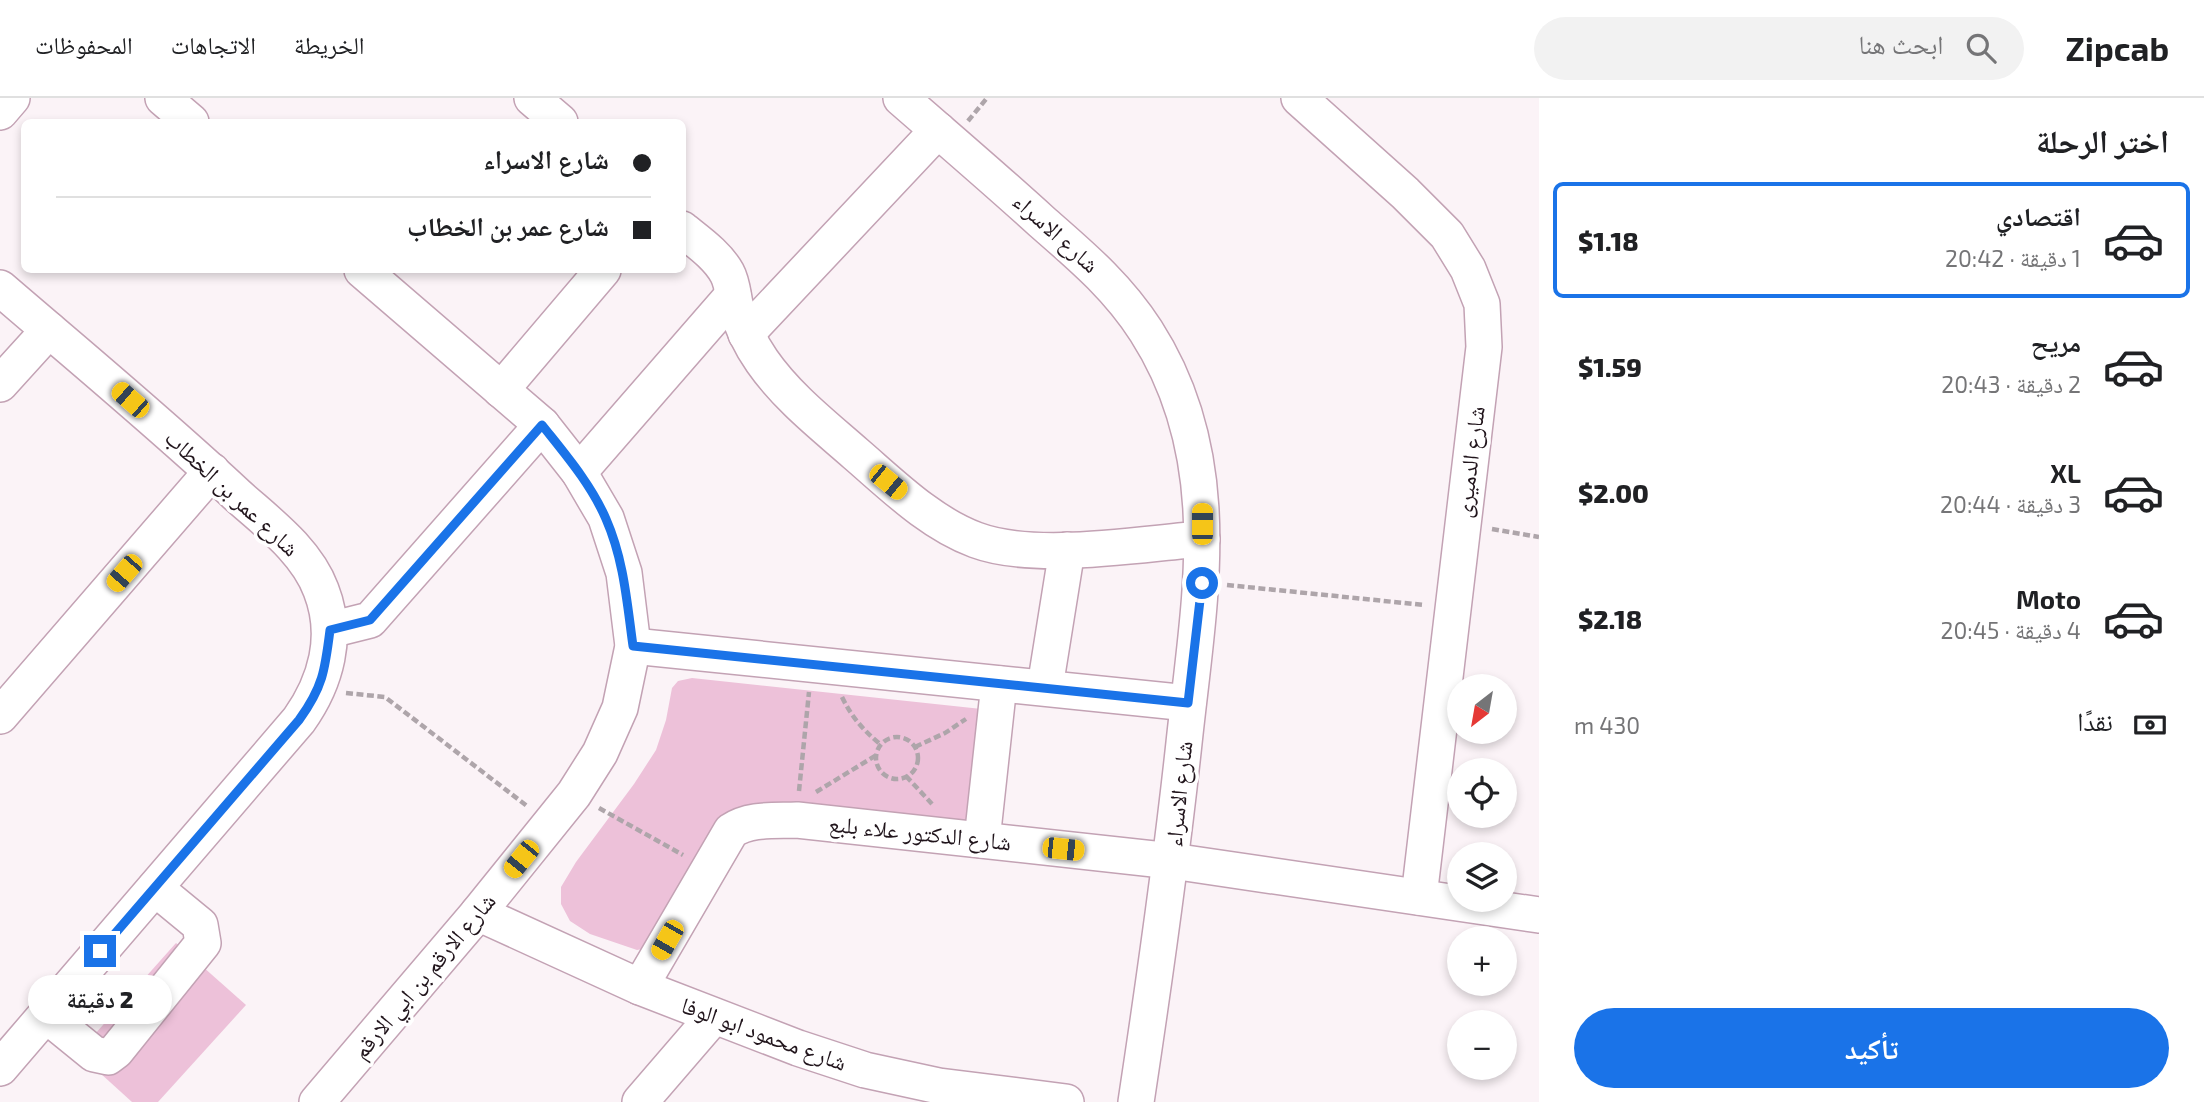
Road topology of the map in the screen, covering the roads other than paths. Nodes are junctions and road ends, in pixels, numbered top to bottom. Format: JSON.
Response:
{"nodes":[{"id":1,"x":12,"y":98,"type":"edge"},
{"id":2,"x":163,"y":98,"type":"edge"},
{"id":3,"x":532,"y":98,"type":"edge"},
{"id":4,"x":901,"y":98,"type":"edge"},
{"id":5,"x":1299,"y":98,"type":"edge"},
{"id":6,"x":0,"y":112,"type":"edge"},
{"id":7,"x":188,"y":119,"type":"edge"},
{"id":8,"x":556,"y":119,"type":"edge"},
{"id":9,"x":938,"y":130,"type":"junction"},
{"id":10,"x":686,"y":232,"type":"edge"},
{"id":11,"x":365,"y":273,"type":"edge"},
{"id":12,"x":600,"y":273,"type":"edge"},
{"id":13,"x":0,"y":288,"type":"edge"},
{"id":14,"x":733,"y":295,"type":"junction"},
{"id":15,"x":49,"y":330,"type":"junction"},
{"id":16,"x":746,"y":334,"type":"junction"},
{"id":17,"x":0,"y":384,"type":"edge"},
{"id":18,"x":501,"y":390,"type":"junction"},
{"id":19,"x":542,"y":425,"type":"junction"},
{"id":20,"x":212,"y":471,"type":"junction"},
{"id":21,"x":579,"y":472,"type":"junction"},
{"id":22,"x":1202,"y":539,"type":"junction"},
{"id":23,"x":1067,"y":550,"type":"junction"},
{"id":24,"x":330,"y":630,"type":"junction"},
{"id":25,"x":633,"y":646,"type":"junction"},
{"id":26,"x":1045,"y":687,"type":"junction"},
{"id":27,"x":999,"y":688,"type":"junction"},
{"id":28,"x":1188,"y":703,"type":"junction"},
{"id":29,"x":0,"y":716,"type":"edge"},
{"id":30,"x":982,"y":840,"type":"junction"},
{"id":31,"x":1172,"y":861,"type":"junction"},
{"id":32,"x":155,"y":888,"type":"junction"},
{"id":33,"x":1419,"y":897,"type":"junction"},
{"id":34,"x":478,"y":913,"type":"junction"},
{"id":35,"x":1539,"y":915,"type":"edge"},
{"id":36,"x":640,"y":987,"type":"junction"},
{"id":37,"x":46,"y":1014,"type":"junction"},
{"id":38,"x":714,"y":1016,"type":"junction"},
{"id":39,"x":0,"y":1068,"type":"edge"},
{"id":40,"x":317,"y":1102,"type":"edge"},
{"id":41,"x":640,"y":1102,"type":"edge"},
{"id":42,"x":1066,"y":1102,"type":"edge"},
{"id":43,"x":1136,"y":1102,"type":"edge"}],
"edges":[{"from":1,"to":6,"type":"street"},
{"from":2,"to":7,"type":"street"},
{"from":3,"to":8,"type":"street"},
{"from":4,"to":9,"type":"street","name":"شارع الاسراء"},
{"from":5,"to":33,"type":"street","name":"شارع الدميرى"},
{"from":9,"to":16,"type":"street"},
{"from":9,"to":22,"type":"street","name":"شارع الاسراء"},
{"from":10,"to":14,"type":"street"},
{"from":11,"to":18,"type":"street","name":"شارع الارقم بن ابي الارقم"},
{"from":12,"to":18,"type":"street"},
{"from":13,"to":15,"type":"street","name":"شارع عمر بن الخطاب"},
{"from":14,"to":16,"type":"street"},
{"from":14,"to":21,"type":"street"},
{"from":15,"to":17,"type":"street"},
{"from":15,"to":20,"type":"street","name":"شارع عمر بن الخطاب"},
{"from":16,"to":23,"type":"street"},
{"from":18,"to":19,"type":"street","name":"شارع الارقم بن ابي الارقم"},
{"from":19,"to":21,"type":"street","name":"شارع الارقم بن ابي الارقم"},
{"from":19,"to":24,"type":"street"},
{"from":20,"to":24,"type":"street","name":"شارع عمر بن الخطاب"},
{"from":20,"to":29,"type":"street"},
{"from":21,"to":25,"type":"street","name":"شارع الارقم بن ابي الارقم"},
{"from":22,"to":23,"type":"street"},
{"from":22,"to":28,"type":"street","name":"شارع الاسراء"},
{"from":23,"to":26,"type":"street"},
{"from":24,"to":32,"type":"street","name":"شارع عمر بن الخطاب"},
{"from":25,"to":27,"type":"street"},
{"from":25,"to":34,"type":"street","name":"شارع الارقم بن ابي الارقم"},
{"from":26,"to":27,"type":"street"},
{"from":26,"to":28,"type":"street"},
{"from":27,"to":30,"type":"street"},
{"from":28,"to":31,"type":"street","name":"شارع الاسراء"},
{"from":30,"to":31,"type":"street","name":"شارع الدكتور علاء بلبع"},
{"from":30,"to":36,"type":"street","name":"شارع الدكتور علاء بلبع"},
{"from":31,"to":33,"type":"street","name":"شارع الدكتور علاء بلبع"},
{"from":31,"to":43,"type":"street","name":"شارع الاسراء"},
{"from":32,"to":37,"type":"street","name":"شارع عمر بن الخطاب"},
{"from":32,"to":37,"type":"street"},
{"from":33,"to":35,"type":"street","name":"شارع الدكتور علاء بلبع"},
{"from":34,"to":36,"type":"street","name":"شارع محمود ابو الوفا"},
{"from":34,"to":40,"type":"street","name":"شارع الارقم بن ابي الارقم"},
{"from":36,"to":38,"type":"street","name":"شارع محمود ابو الوفا"},
{"from":37,"to":39,"type":"street","name":"شارع عمر بن الخطاب"},
{"from":38,"to":41,"type":"street"},
{"from":38,"to":42,"type":"street","name":"شارع محمود ابو الوفا"}]}
